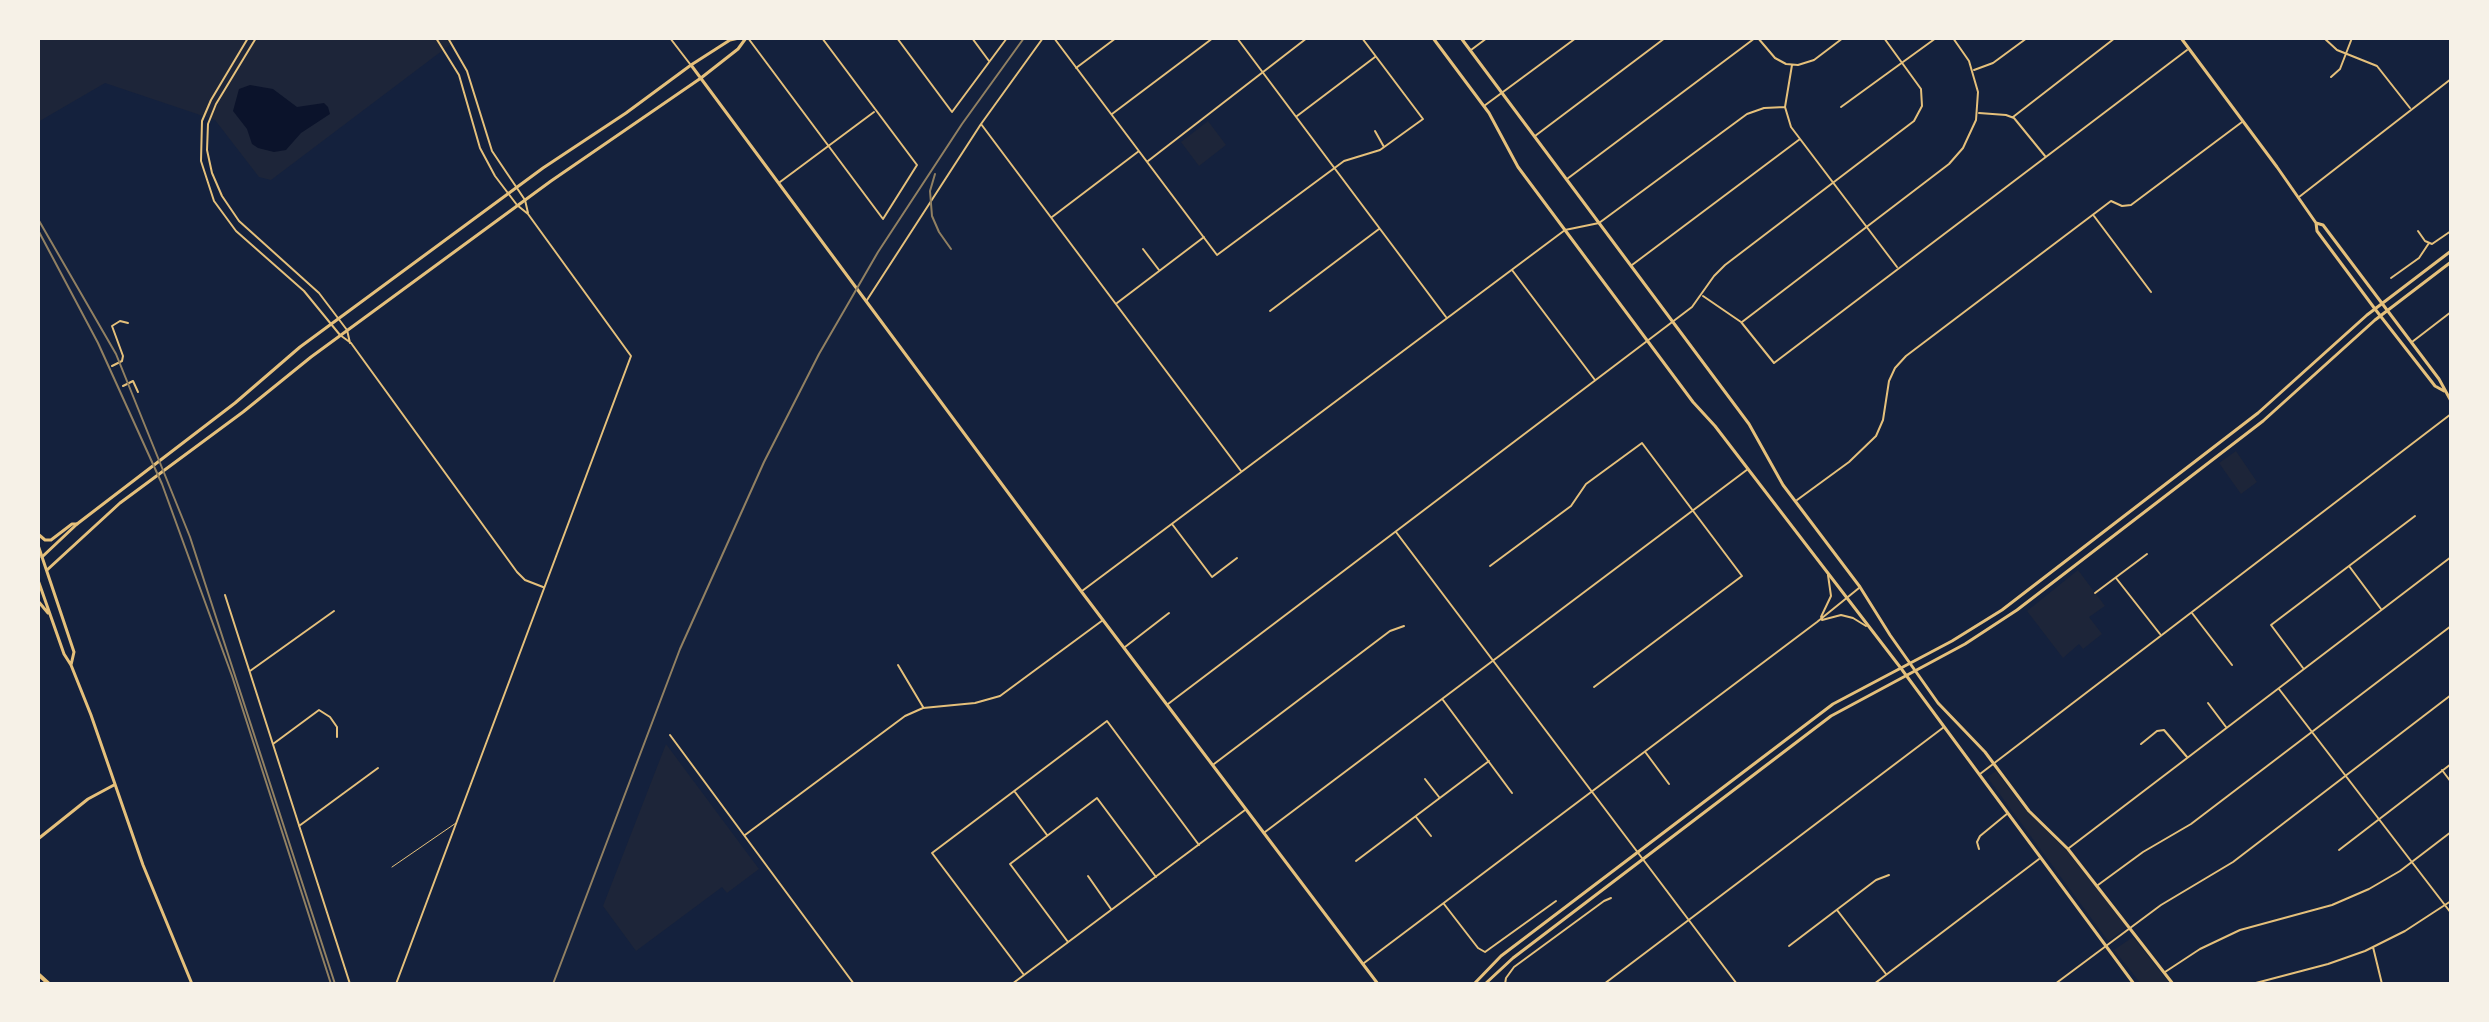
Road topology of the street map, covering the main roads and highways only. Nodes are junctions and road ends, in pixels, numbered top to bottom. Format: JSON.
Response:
{"nodes":[{"id":1,"x":739,"y":38,"type":"edge"},
{"id":2,"x":747,"y":38,"type":"edge"},
{"id":3,"x":1433,"y":38,"type":"edge"},
{"id":4,"x":1461,"y":38,"type":"edge"},
{"id":5,"x":2181,"y":38,"type":"edge"},
{"id":6,"x":691,"y":65,"type":"junction"},
{"id":7,"x":701,"y":78,"type":"junction"},
{"id":8,"x":2316,"y":223,"type":"junction"},
{"id":9,"x":2451,"y":251,"type":"edge"},
{"id":10,"x":2451,"y":262,"type":"edge"},
{"id":11,"x":2381,"y":304,"type":"junction"},
{"id":12,"x":2375,"y":309,"type":"junction"},
{"id":13,"x":2387,"y":311,"type":"junction"},
{"id":14,"x":2380,"y":316,"type":"junction"},
{"id":15,"x":2444,"y":391,"type":"junction"},
{"id":16,"x":2451,"y":401,"type":"edge"},
{"id":17,"x":77,"y":524,"type":"junction"},
{"id":18,"x":38,"y":534,"type":"edge"},
{"id":19,"x":38,"y":545,"type":"edge"},
{"id":20,"x":40,"y":558,"type":"edge"},
{"id":21,"x":47,"y":570,"type":"junction"},
{"id":22,"x":38,"y":579,"type":"edge"},
{"id":23,"x":38,"y":601,"type":"edge"},
{"id":24,"x":50,"y":616,"type":"junction"},
{"id":25,"x":1909,"y":662,"type":"junction"},
{"id":26,"x":71,"y":665,"type":"junction"},
{"id":27,"x":1900,"y":667,"type":"junction"},
{"id":28,"x":1915,"y":670,"type":"junction"},
{"id":29,"x":1905,"y":675,"type":"junction"},
{"id":30,"x":114,"y":785,"type":"junction"},
{"id":31,"x":38,"y":839,"type":"edge"},
{"id":32,"x":38,"y":974,"type":"edge"},
{"id":33,"x":49,"y":984,"type":"edge"},
{"id":34,"x":192,"y":984,"type":"edge"},
{"id":35,"x":1378,"y":984,"type":"edge"},
{"id":36,"x":1474,"y":984,"type":"edge"},
{"id":37,"x":1485,"y":984,"type":"edge"},
{"id":38,"x":2134,"y":984,"type":"edge"},
{"id":39,"x":2173,"y":984,"type":"edge"}],
"edges":[{"from":1,"to":6,"type":"main road"},
{"from":2,"to":7,"type":"main road"},
{"from":3,"to":27,"type":"main road"},
{"from":4,"to":25,"type":"main road"},
{"from":5,"to":8,"type":"main road"},
{"from":6,"to":7,"type":"main road"},
{"from":6,"to":17,"type":"main road"},
{"from":7,"to":21,"type":"main road"},
{"from":7,"to":35,"type":"main road"},
{"from":8,"to":11,"type":"main road"},
{"from":8,"to":12,"type":"main road"},
{"from":9,"to":11,"type":"main road"},
{"from":10,"to":13,"type":"main road"},
{"from":11,"to":12,"type":"main road"},
{"from":11,"to":13,"type":"main road"},
{"from":12,"to":14,"type":"main road"},
{"from":12,"to":25,"type":"main road"},
{"from":13,"to":14,"type":"main road"},
{"from":13,"to":15,"type":"main road"},
{"from":14,"to":15,"type":"main road"},
{"from":14,"to":28,"type":"main road"},
{"from":15,"to":16,"type":"main road"},
{"from":17,"to":18,"type":"main road"},
{"from":17,"to":20,"type":"main road"},
{"from":19,"to":20,"type":"main road"},
{"from":20,"to":21,"type":"main road"},
{"from":21,"to":22,"type":"main road"},
{"from":21,"to":26,"type":"main road"},
{"from":22,"to":24,"type":"main road"},
{"from":23,"to":24,"type":"main road"},
{"from":24,"to":26,"type":"main road"},
{"from":25,"to":27,"type":"main road"},
{"from":25,"to":28,"type":"main road"},
{"from":26,"to":30,"type":"main road"},
{"from":27,"to":29,"type":"main road"},
{"from":27,"to":36,"type":"main road"},
{"from":28,"to":29,"type":"main road"},
{"from":28,"to":39,"type":"main road"},
{"from":29,"to":37,"type":"main road"},
{"from":29,"to":38,"type":"main road"},
{"from":30,"to":31,"type":"main road"},
{"from":30,"to":34,"type":"main road"},
{"from":32,"to":33,"type":"highway"}]}
